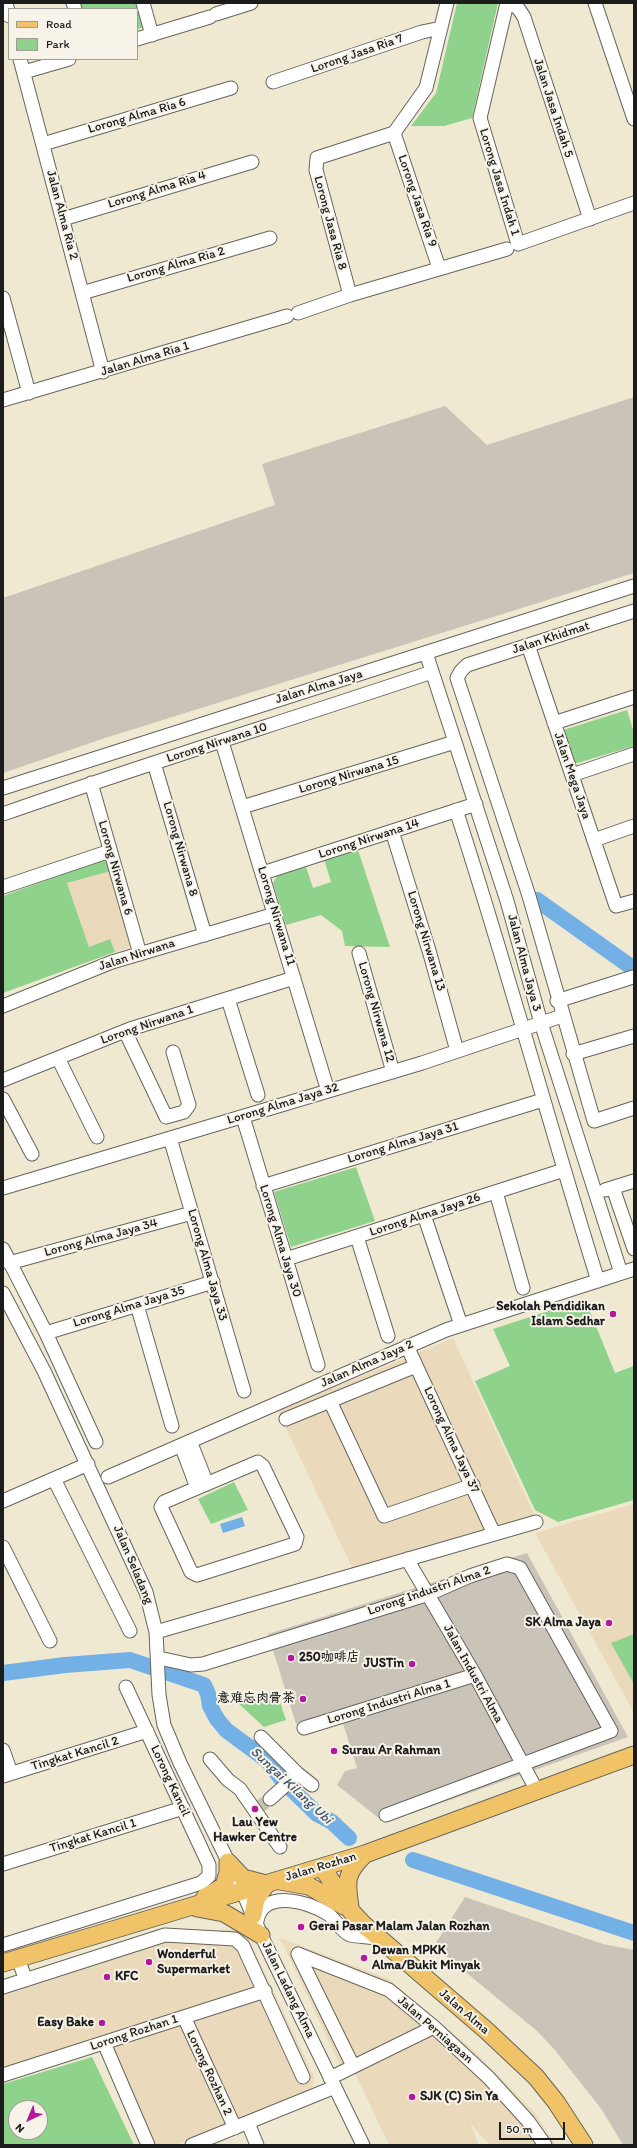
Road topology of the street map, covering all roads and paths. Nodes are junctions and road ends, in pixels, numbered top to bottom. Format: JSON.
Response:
{"nodes":[{"id":1,"x":143,"y":3,"type":"edge"},
{"id":2,"x":251,"y":3,"type":"edge"},
{"id":3,"x":447,"y":3,"type":"edge"},
{"id":4,"x":508,"y":3,"type":"edge"},
{"id":5,"x":595,"y":3,"type":"edge"},
{"id":6,"x":441,"y":28,"type":"junction"},
{"id":7,"x":152,"y":35,"type":"junction"},
{"id":8,"x":138,"y":39,"type":"edge"},
{"id":9,"x":20,"y":60,"type":"edge"},
{"id":10,"x":66,"y":60,"type":"edge"},
{"id":11,"x":24,"y":72,"type":"junction"},
{"id":12,"x":273,"y":82,"type":"dead end"},
{"id":13,"x":231,"y":88,"type":"dead end"},
{"id":14,"x":634,"y":118,"type":"edge"},
{"id":15,"x":394,"y":133,"type":"junction"},
{"id":16,"x":43,"y":144,"type":"junction"},
{"id":17,"x":252,"y":162,"type":"dead end"},
{"id":18,"x":634,"y":203,"type":"edge"},
{"id":19,"x":63,"y":219,"type":"junction"},
{"id":20,"x":590,"y":219,"type":"junction"},
{"id":21,"x":270,"y":238,"type":"dead end"},
{"id":22,"x":512,"y":246,"type":"junction"},
{"id":23,"x":439,"y":268,"type":"junction"},
{"id":24,"x":82,"y":292,"type":"junction"},
{"id":25,"x":350,"y":295,"type":"junction"},
{"id":26,"x":3,"y":298,"type":"edge"},
{"id":27,"x":103,"y":372,"type":"junction"},
{"id":28,"x":29,"y":393,"type":"junction"},
{"id":29,"x":3,"y":400,"type":"edge"},
{"id":30,"x":634,"y":586,"type":"edge"},
{"id":31,"x":634,"y":611,"type":"edge"},
{"id":32,"x":528,"y":645,"type":"junction"},
{"id":33,"x":426,"y":653,"type":"junction"},
{"id":34,"x":467,"y":665,"type":"joint"},
{"id":35,"x":432,"y":672,"type":"junction"},
{"id":36,"x":634,"y":697,"type":"edge"},
{"id":37,"x":465,"y":705,"type":"junction"},
{"id":38,"x":446,"y":714,"type":"junction"},
{"id":39,"x":554,"y":723,"type":"junction"},
{"id":40,"x":222,"y":742,"type":"junction"},
{"id":41,"x":455,"y":742,"type":"junction"},
{"id":42,"x":634,"y":754,"type":"edge"},
{"id":43,"x":154,"y":763,"type":"junction"},
{"id":44,"x":572,"y":775,"type":"junction"},
{"id":45,"x":91,"y":783,"type":"junction"},
{"id":46,"x":3,"y":788,"type":"edge"},
{"id":47,"x":476,"y":804,"type":"junction"},
{"id":48,"x":242,"y":807,"type":"junction"},
{"id":49,"x":456,"y":810,"type":"junction"},
{"id":50,"x":3,"y":814,"type":"edge"},
{"id":51,"x":634,"y":826,"type":"edge"},
{"id":52,"x":392,"y":831,"type":"junction"},
{"id":53,"x":594,"y":840,"type":"junction"},
{"id":54,"x":110,"y":851,"type":"junction"},
{"id":55,"x":262,"y":873,"type":"junction"},
{"id":56,"x":3,"y":887,"type":"edge"},
{"id":57,"x":529,"y":896,"type":"junction"},
{"id":58,"x":507,"y":901,"type":"junction"},
{"id":59,"x":634,"y":901,"type":"edge"},
{"id":60,"x":275,"y":914,"type":"junction"},
{"id":61,"x":205,"y":935,"type":"junction"},
{"id":62,"x":359,"y":953,"type":"dead end"},
{"id":63,"x":140,"y":954,"type":"junction"},
{"id":64,"x":294,"y":978,"type":"junction"},
{"id":65,"x":632,"y":978,"type":"dead end"},
{"id":66,"x":228,"y":999,"type":"junction"},
{"id":67,"x":557,"y":1001,"type":"junction"},
{"id":68,"x":3,"y":1006,"type":"edge"},
{"id":69,"x":562,"y":1016,"type":"junction"},
{"id":70,"x":541,"y":1023,"type":"junction"},
{"id":71,"x":522,"y":1030,"type":"junction"},
{"id":72,"x":125,"y":1031,"type":"junction"},
{"id":73,"x":634,"y":1036,"type":"edge"},
{"id":74,"x":457,"y":1051,"type":"junction"},
{"id":75,"x":173,"y":1052,"type":"dead end"},
{"id":76,"x":573,"y":1054,"type":"junction"},
{"id":77,"x":58,"y":1058,"type":"junction"},
{"id":78,"x":393,"y":1072,"type":"junction"},
{"id":79,"x":3,"y":1080,"type":"edge"},
{"id":80,"x":328,"y":1091,"type":"junction"},
{"id":81,"x":258,"y":1095,"type":"dead end"},
{"id":82,"x":3,"y":1099,"type":"edge"},
{"id":83,"x":543,"y":1100,"type":"junction"},
{"id":84,"x":634,"y":1108,"type":"edge"},
{"id":85,"x":243,"y":1117,"type":"junction"},
{"id":86,"x":97,"y":1137,"type":"dead end"},
{"id":87,"x":170,"y":1138,"type":"junction"},
{"id":88,"x":32,"y":1154,"type":"dead end"},
{"id":89,"x":564,"y":1170,"type":"junction"},
{"id":90,"x":634,"y":1181,"type":"edge"},
{"id":91,"x":264,"y":1186,"type":"junction"},
{"id":92,"x":3,"y":1188,"type":"edge"},
{"id":93,"x":613,"y":1188,"type":"junction"},
{"id":94,"x":496,"y":1192,"type":"junction"},
{"id":95,"x":596,"y":1194,"type":"junction"},
{"id":96,"x":192,"y":1213,"type":"junction"},
{"id":97,"x":424,"y":1215,"type":"junction"},
{"id":98,"x":357,"y":1237,"type":"junction"},
{"id":99,"x":3,"y":1249,"type":"edge"},
{"id":100,"x":634,"y":1249,"type":"edge"},
{"id":101,"x":286,"y":1259,"type":"junction"},
{"id":102,"x":9,"y":1263,"type":"junction"},
{"id":103,"x":634,"y":1269,"type":"edge"},
{"id":104,"x":621,"y":1273,"type":"junction"},
{"id":105,"x":598,"y":1281,"type":"junction"},
{"id":106,"x":213,"y":1282,"type":"junction"},
{"id":107,"x":523,"y":1288,"type":"dead end"},
{"id":108,"x":3,"y":1293,"type":"edge"},
{"id":109,"x":138,"y":1305,"type":"junction"},
{"id":110,"x":461,"y":1325,"type":"junction"},
{"id":111,"x":46,"y":1333,"type":"junction"},
{"id":112,"x":388,"y":1336,"type":"dead end"},
{"id":113,"x":407,"y":1346,"type":"junction"},
{"id":114,"x":318,"y":1365,"type":"dead end"},
{"id":115,"x":416,"y":1366,"type":"junction"},
{"id":116,"x":244,"y":1392,"type":"dead end"},
{"id":117,"x":330,"y":1401,"type":"junction"},
{"id":118,"x":286,"y":1419,"type":"dead end"},
{"id":119,"x":172,"y":1426,"type":"dead end"},
{"id":120,"x":96,"y":1442,"type":"dead end"},
{"id":121,"x":185,"y":1443,"type":"junction"},
{"id":122,"x":81,"y":1450,"type":"junction"},
{"id":123,"x":88,"y":1464,"type":"junction"},
{"id":124,"x":108,"y":1477,"type":"junction"},
{"id":125,"x":54,"y":1479,"type":"junction"},
{"id":126,"x":473,"y":1485,"type":"junction"},
{"id":127,"x":202,"y":1486,"type":"junction"},
{"id":128,"x":3,"y":1501,"type":"edge"},
{"id":129,"x":108,"y":1505,"type":"junction"},
{"id":130,"x":536,"y":1522,"type":"dead end"},
{"id":131,"x":494,"y":1534,"type":"junction"},
{"id":132,"x":3,"y":1547,"type":"edge"},
{"id":133,"x":407,"y":1559,"type":"junction"},
{"id":134,"x":428,"y":1594,"type":"junction"},
{"id":135,"x":130,"y":1631,"type":"dead end"},
{"id":136,"x":156,"y":1632,"type":"junction"},
{"id":137,"x":50,"y":1641,"type":"dead end"},
{"id":138,"x":158,"y":1661,"type":"junction"},
{"id":139,"x":475,"y":1675,"type":"junction"},
{"id":140,"x":126,"y":1687,"type":"dead end"},
{"id":141,"x":159,"y":1698,"type":"junction"},
{"id":142,"x":145,"y":1728,"type":"junction"},
{"id":143,"x":304,"y":1728,"type":"dead end"},
{"id":144,"x":261,"y":1738,"type":"dead end"},
{"id":145,"x":3,"y":1750,"type":"edge"},
{"id":146,"x":634,"y":1755,"type":"edge"},
{"id":147,"x":210,"y":1758,"type":"dead end"},
{"id":148,"x":523,"y":1764,"type":"junction"},
{"id":149,"x":7,"y":1775,"type":"edge"},
{"id":150,"x":296,"y":1776,"type":"junction"},
{"id":151,"x":312,"y":1785,"type":"dead end"},
{"id":152,"x":537,"y":1791,"type":"junction"},
{"id":153,"x":274,"y":1796,"type":"tunnel mouth"},
{"id":154,"x":183,"y":1808,"type":"junction"},
{"id":155,"x":386,"y":1816,"type":"dead end"},
{"id":156,"x":280,"y":1847,"type":"dead end"},
{"id":157,"x":365,"y":1854,"type":"junction"},
{"id":158,"x":228,"y":1862,"type":"junction"},
{"id":159,"x":3,"y":1864,"type":"edge"},
{"id":160,"x":322,"y":1867,"type":"junction"},
{"id":161,"x":272,"y":1882,"type":"junction"},
{"id":162,"x":243,"y":1892,"type":"junction"},
{"id":163,"x":193,"y":1907,"type":"junction"},
{"id":164,"x":351,"y":1911,"type":"junction"},
{"id":165,"x":257,"y":1924,"type":"junction"},
{"id":166,"x":378,"y":1938,"type":"junction"},
{"id":167,"x":5,"y":1945,"type":"edge"},
{"id":168,"x":11,"y":1961,"type":"edge"},
{"id":169,"x":26,"y":1980,"type":"junction"},
{"id":170,"x":3,"y":1987,"type":"edge"},
{"id":171,"x":265,"y":1991,"type":"junction"},
{"id":172,"x":184,"y":2017,"type":"junction"},
{"id":173,"x":434,"y":2028,"type":"junction"},
{"id":174,"x":104,"y":2043,"type":"junction"},
{"id":175,"x":354,"y":2066,"type":"junction"},
{"id":176,"x":3,"y":2075,"type":"edge"},
{"id":177,"x":303,"y":2077,"type":"dead end"},
{"id":178,"x":332,"y":2083,"type":"junction"},
{"id":179,"x":248,"y":2123,"type":"junction"},
{"id":180,"x":235,"y":2128,"type":"junction"},
{"id":181,"x":198,"y":2144,"type":"edge"},
{"id":182,"x":148,"y":2145,"type":"edge"},
{"id":183,"x":257,"y":2145,"type":"edge"},
{"id":184,"x":363,"y":2145,"type":"edge"},
{"id":185,"x":545,"y":2145,"type":"edge"},
{"id":186,"x":584,"y":2145,"type":"edge"}],
"edges":[{"from":1,"to":7,"type":"street"},
{"from":2,"to":7,"type":"street"},
{"from":3,"to":6,"type":"street"},
{"from":4,"to":20,"type":"street","name":"Jalan Jasa Indah 5"},
{"from":4,"to":22,"type":"street","name":"Lorong Jasa Indah 1"},
{"from":5,"to":14,"type":"street"},
{"from":6,"to":12,"type":"street","name":"Lorong Jasa Ria 7"},
{"from":6,"to":15,"type":"street"},
{"from":7,"to":8,"type":"street"},
{"from":9,"to":11,"type":"street","name":"Jalan Alma Ria 2"},
{"from":10,"to":11,"type":"street"},
{"from":11,"to":16,"type":"street","name":"Jalan Alma Ria 2"},
{"from":13,"to":16,"type":"street","name":"Lorong Alma Ria 6"},
{"from":15,"to":23,"type":"street","name":"Lorong Jasa Ria 9"},
{"from":15,"to":25,"type":"street","name":"Lorong Jasa Ria 8"},
{"from":16,"to":19,"type":"street","name":"Jalan Alma Ria 2"},
{"from":17,"to":19,"type":"street","name":"Lorong Alma Ria 4"},
{"from":18,"to":20,"type":"street","name":"Jalan Alma Ria 1"},
{"from":19,"to":24,"type":"street","name":"Jalan Alma Ria 2"},
{"from":20,"to":22,"type":"street","name":"Jalan Alma Ria 1"},
{"from":21,"to":24,"type":"street","name":"Lorong Alma Ria 2"},
{"from":22,"to":23,"type":"street","name":"Jalan Alma Ria 1"},
{"from":23,"to":25,"type":"street","name":"Jalan Alma Ria 1"},
{"from":24,"to":27,"type":"street","name":"Jalan Alma Ria 2"},
{"from":25,"to":27,"type":"street","name":"Jalan Alma Ria 1"},
{"from":26,"to":28,"type":"street"},
{"from":27,"to":28,"type":"street","name":"Jalan Alma Ria 1"},
{"from":28,"to":29,"type":"street","name":"Jalan Alma Ria 1"},
{"from":30,"to":33,"type":"street","name":"Jalan Alma Jaya"},
{"from":31,"to":32,"type":"street","name":"Jalan Khidmat"},
{"from":32,"to":34,"type":"street","name":"Jalan Khidmat"},
{"from":32,"to":39,"type":"street","name":"Jalan Mega Jaya"},
{"from":33,"to":35,"type":"street","name":"Jalan Alma Jaya 3"},
{"from":33,"to":46,"type":"street","name":"Jalan Alma Jaya"},
{"from":34,"to":37,"type":"street","name":"Jalan Alma Jaya 3"},
{"from":35,"to":38,"type":"street","name":"Jalan Alma Jaya 3"},
{"from":35,"to":40,"type":"street","name":"Lorong Nirwana 10"},
{"from":36,"to":39,"type":"street"},
{"from":37,"to":38,"type":"street"},
{"from":37,"to":57,"type":"street","name":"Jalan Alma Jaya 3"},
{"from":38,"to":41,"type":"street","name":"Jalan Alma Jaya 3"},
{"from":39,"to":44,"type":"street","name":"Jalan Mega Jaya"},
{"from":40,"to":43,"type":"street","name":"Lorong Nirwana 10"},
{"from":40,"to":48,"type":"street","name":"Lorong Nirwana 11"},
{"from":41,"to":47,"type":"street","name":"Jalan Alma Jaya 3"},
{"from":41,"to":48,"type":"street","name":"Lorong Nirwana 15"},
{"from":42,"to":44,"type":"street"},
{"from":43,"to":45,"type":"street","name":"Lorong Nirwana 10"},
{"from":43,"to":61,"type":"street","name":"Lorong Nirwana 8"},
{"from":44,"to":53,"type":"street","name":"Jalan Mega Jaya"},
{"from":45,"to":50,"type":"street","name":"Lorong Nirwana 10"},
{"from":45,"to":54,"type":"street","name":"Lorong Nirwana 6"},
{"from":47,"to":49,"type":"street","name":"Lorong Nirwana 14"},
{"from":47,"to":58,"type":"street","name":"Jalan Alma Jaya 3"},
{"from":48,"to":55,"type":"street","name":"Lorong Nirwana 11"},
{"from":49,"to":52,"type":"street","name":"Lorong Nirwana 14"},
{"from":49,"to":71,"type":"street","name":"Jalan Alma Jaya 3"},
{"from":51,"to":53,"type":"street"},
{"from":52,"to":55,"type":"street","name":"Lorong Nirwana 14"},
{"from":52,"to":74,"type":"street","name":"Lorong Nirwana 13"},
{"from":53,"to":59,"type":"street","name":"Jalan Mega Jaya"},
{"from":54,"to":56,"type":"street"},
{"from":54,"to":63,"type":"street","name":"Lorong Nirwana 6"},
{"from":55,"to":60,"type":"street","name":"Lorong Nirwana 11"},
{"from":57,"to":58,"type":"street"},
{"from":57,"to":67,"type":"street","name":"Jalan Alma Jaya 3"},
{"from":58,"to":70,"type":"street","name":"Jalan Alma Jaya 3"},
{"from":60,"to":61,"type":"street","name":"Jalan Nirwana"},
{"from":60,"to":64,"type":"street","name":"Lorong Nirwana 11"},
{"from":61,"to":63,"type":"street","name":"Jalan Nirwana"},
{"from":62,"to":78,"type":"street","name":"Lorong Nirwana 12"},
{"from":63,"to":68,"type":"street","name":"Jalan Nirwana"},
{"from":64,"to":66,"type":"street","name":"Lorong Nirwana 1"},
{"from":64,"to":80,"type":"street","name":"Lorong Nirwana 11"},
{"from":65,"to":67,"type":"street"},
{"from":66,"to":72,"type":"street","name":"Lorong Nirwana 1"},
{"from":66,"to":81,"type":"street"},
{"from":67,"to":69,"type":"street","name":"Jalan Alma Jaya 3"},
{"from":69,"to":70,"type":"street","name":"Lorong Alma Jaya 32"},
{"from":69,"to":76,"type":"street","name":"Jalan Alma Jaya 3"},
{"from":70,"to":71,"type":"street","name":"Lorong Alma Jaya 32"},
{"from":70,"to":95,"type":"street","name":"Jalan Alma Jaya 3"},
{"from":71,"to":74,"type":"street","name":"Lorong Alma Jaya 32"},
{"from":71,"to":83,"type":"street","name":"Jalan Alma Jaya 3"},
{"from":72,"to":75,"type":"street"},
{"from":72,"to":77,"type":"street","name":"Lorong Nirwana 1"},
{"from":73,"to":76,"type":"street"},
{"from":74,"to":78,"type":"street","name":"Lorong Alma Jaya 32"},
{"from":76,"to":84,"type":"street","name":"Jalan Alma Jaya 3"},
{"from":77,"to":79,"type":"street","name":"Lorong Nirwana 1"},
{"from":77,"to":86,"type":"street"},
{"from":78,"to":80,"type":"street","name":"Lorong Alma Jaya 32"},
{"from":80,"to":85,"type":"street","name":"Lorong Alma Jaya 32"},
{"from":82,"to":88,"type":"street"},
{"from":83,"to":89,"type":"street","name":"Jalan Alma Jaya 3"},
{"from":83,"to":91,"type":"street","name":"Lorong Alma Jaya 31"},
{"from":85,"to":87,"type":"street","name":"Lorong Alma Jaya 32"},
{"from":85,"to":91,"type":"street","name":"Lorong Alma Jaya 30"},
{"from":87,"to":92,"type":"street","name":"Lorong Alma Jaya 32"},
{"from":87,"to":96,"type":"street","name":"Lorong Alma Jaya 33"},
{"from":89,"to":94,"type":"street","name":"Lorong Alma Jaya 26"},
{"from":89,"to":105,"type":"street","name":"Jalan Alma Jaya 3"},
{"from":90,"to":93,"type":"street"},
{"from":91,"to":101,"type":"street","name":"Lorong Alma Jaya 30"},
{"from":93,"to":95,"type":"street"},
{"from":93,"to":100,"type":"street"},
{"from":94,"to":97,"type":"street","name":"Lorong Alma Jaya 26"},
{"from":94,"to":107,"type":"street"},
{"from":95,"to":104,"type":"street","name":"Jalan Alma Jaya 3"},
{"from":96,"to":102,"type":"street","name":"Lorong Alma Jaya 34"},
{"from":96,"to":106,"type":"street","name":"Lorong Alma Jaya 33"},
{"from":97,"to":98,"type":"street","name":"Lorong Alma Jaya 26"},
{"from":97,"to":110,"type":"street"},
{"from":98,"to":101,"type":"street","name":"Lorong Alma Jaya 26"},
{"from":98,"to":112,"type":"street"},
{"from":99,"to":102,"type":"street"},
{"from":101,"to":114,"type":"street","name":"Lorong Alma Jaya 30"},
{"from":102,"to":111,"type":"street"},
{"from":103,"to":104,"type":"street","name":"Jalan Alma Jaya 2"},
{"from":104,"to":105,"type":"street","name":"Jalan Alma Jaya 2"},
{"from":105,"to":110,"type":"street","name":"Jalan Alma Jaya 2"},
{"from":106,"to":109,"type":"street","name":"Lorong Alma Jaya 35"},
{"from":106,"to":116,"type":"street","name":"Lorong Alma Jaya 33"},
{"from":108,"to":122,"type":"street","name":"Jalan Seladang"},
{"from":109,"to":111,"type":"street","name":"Lorong Alma Jaya 35"},
{"from":109,"to":119,"type":"street"},
{"from":110,"to":113,"type":"street","name":"Jalan Alma Jaya 2"},
{"from":111,"to":120,"type":"street"},
{"from":113,"to":115,"type":"street","name":"Lorong Alma Jaya 37"},
{"from":113,"to":121,"type":"street","name":"Jalan Alma Jaya 2"},
{"from":115,"to":117,"type":"street"},
{"from":115,"to":126,"type":"street","name":"Lorong Alma Jaya 37"},
{"from":117,"to":118,"type":"street"},
{"from":117,"to":126,"type":"street"},
{"from":121,"to":124,"type":"street","name":"Jalan Alma Jaya 2"},
{"from":121,"to":127,"type":"street"},
{"from":122,"to":123,"type":"street","name":"Jalan Seladang"},
{"from":122,"to":124,"type":"street"},
{"from":123,"to":125,"type":"street"},
{"from":123,"to":129,"type":"street","name":"Jalan Seladang"},
{"from":124,"to":129,"type":"street"},
{"from":125,"to":128,"type":"street"},
{"from":125,"to":135,"type":"street"},
{"from":126,"to":131,"type":"street","name":"Lorong Alma Jaya 37"},
{"from":127,"to":127,"type":"street"},
{"from":129,"to":136,"type":"street","name":"Jalan Seladang"},
{"from":130,"to":131,"type":"street"},
{"from":131,"to":133,"type":"street"},
{"from":132,"to":137,"type":"street"},
{"from":133,"to":134,"type":"street","name":"Jalan Industri Alma"},
{"from":133,"to":136,"type":"street"},
{"from":134,"to":138,"type":"street","name":"Lorong Industri Alma 2"},
{"from":134,"to":139,"type":"street","name":"Jalan Industri Alma"},
{"from":134,"to":148,"type":"street","name":"Lorong Industri Alma 2"},
{"from":136,"to":138,"type":"street","name":"Jalan Seladang"},
{"from":138,"to":141,"type":"street","name":"Jalan Seladang"},
{"from":139,"to":143,"type":"street","name":"Lorong Industri Alma 1"},
{"from":139,"to":148,"type":"street","name":"Jalan Industri Alma"},
{"from":140,"to":142,"type":"street","name":"Lorong Kancil"},
{"from":141,"to":142,"type":"street"},
{"from":141,"to":158,"type":"street","name":"Jalan Seladang"},
{"from":142,"to":149,"type":"street","name":"Tingkat Kancil 2"},
{"from":142,"to":154,"type":"street","name":"Lorong Kancil"},
{"from":144,"to":150,"type":"street"},
{"from":145,"to":149,"type":"street"},
{"from":146,"to":152,"type":"main road","name":"Jalan Rozhan"},
{"from":147,"to":156,"type":"street"},
{"from":148,"to":152,"type":"street","name":"Jalan Industri Alma"},
{"from":148,"to":155,"type":"street"},
{"from":150,"to":151,"type":"street"},
{"from":150,"to":153,"type":"street"},
{"from":152,"to":157,"type":"main road","name":"Jalan Rozhan"},
{"from":154,"to":159,"type":"street","name":"Tingkat Kancil 1"},
{"from":154,"to":167,"type":"street","name":"Lorong Kancil"},
{"from":157,"to":160,"type":"main road","name":"Jalan Rozhan"},
{"from":157,"to":164,"type":"main road"},
{"from":158,"to":161,"type":"main road"},
{"from":158,"to":162,"type":"street","name":"Jalan Seladang"},
{"from":158,"to":163,"type":"main road"},
{"from":160,"to":161,"type":"main road","name":"Jalan Rozhan"},
{"from":160,"to":164,"type":"main road","name":"Jalan Alma"},
{"from":161,"to":162,"type":"main road","name":"Jalan Rozhan"},
{"from":161,"to":164,"type":"main road"},
{"from":161,"to":165,"type":"main road"},
{"from":162,"to":163,"type":"main road","name":"Jalan Rozhan"},
{"from":162,"to":165,"type":"street","name":"Jalan Ladang Alma"},
{"from":163,"to":165,"type":"main road"},
{"from":163,"to":168,"type":"main road","name":"Jalan Rozhan"},
{"from":164,"to":166,"type":"main road","name":"Jalan Alma"},
{"from":165,"to":166,"type":"street"},
{"from":165,"to":178,"type":"street","name":"Jalan Ladang Alma"},
{"from":166,"to":186,"type":"main road","name":"Jalan Alma"},
{"from":167,"to":168,"type":"street"},
{"from":168,"to":169,"type":"street"},
{"from":169,"to":170,"type":"street"},
{"from":169,"to":171,"type":"street"},
{"from":171,"to":172,"type":"street","name":"Lorong Rozhan 1"},
{"from":171,"to":177,"type":"street"},
{"from":172,"to":174,"type":"street","name":"Lorong Rozhan 1"},
{"from":172,"to":180,"type":"street","name":"Lorong Rozhan 2"},
{"from":173,"to":175,"type":"street"},
{"from":173,"to":175,"type":"street","name":"Jalan Perniagaan"},
{"from":173,"to":185,"type":"street","name":"Jalan Perniagaan"},
{"from":174,"to":176,"type":"street","name":"Lorong Rozhan 1"},
{"from":174,"to":182,"type":"street"},
{"from":175,"to":178,"type":"street"},
{"from":178,"to":179,"type":"street"},
{"from":178,"to":184,"type":"street","name":"Jalan Ladang Alma"},
{"from":179,"to":180,"type":"street"},
{"from":179,"to":183,"type":"street"},
{"from":180,"to":181,"type":"street"}]}
